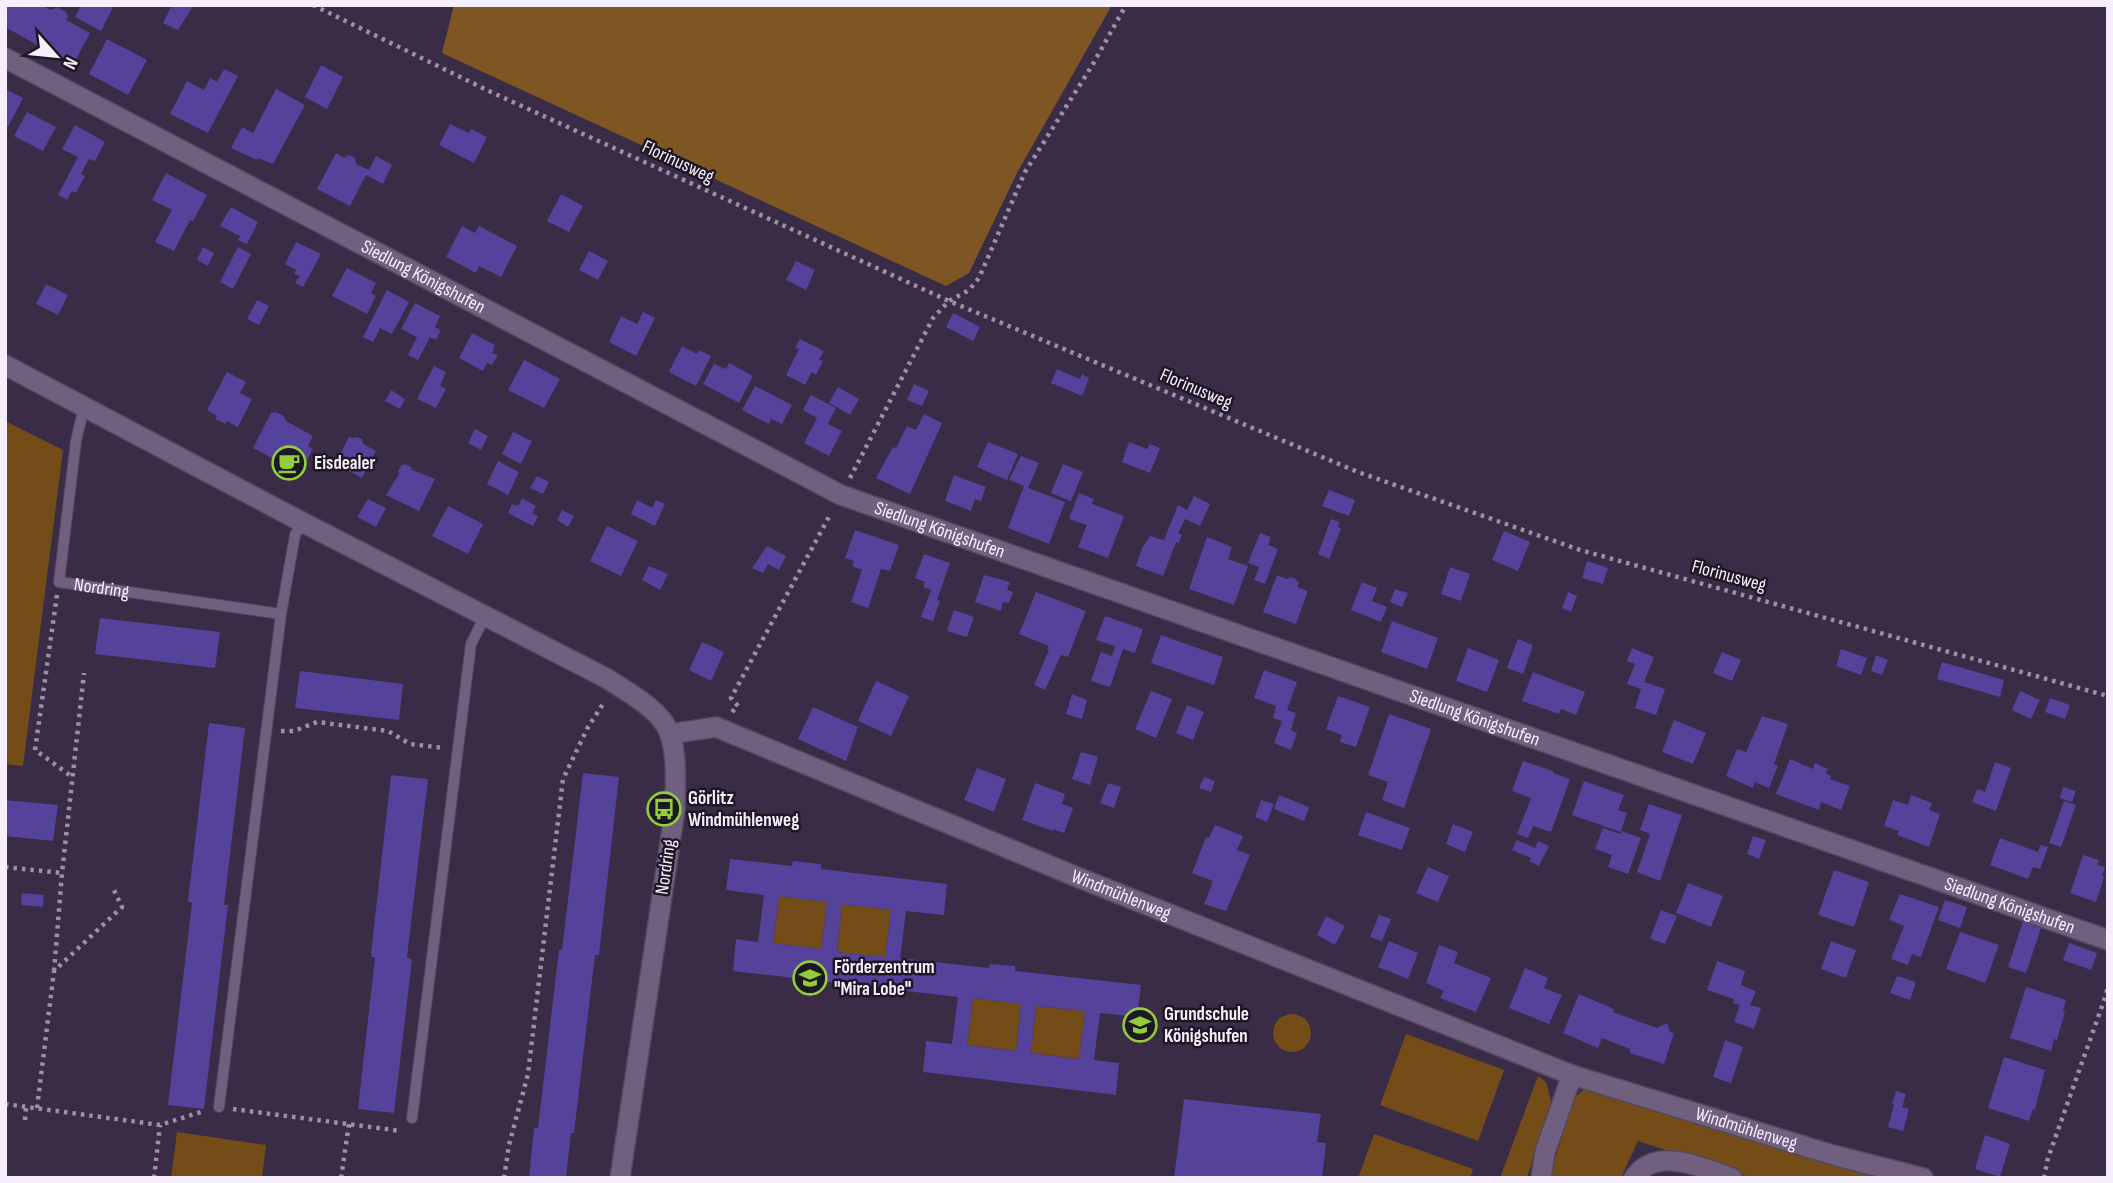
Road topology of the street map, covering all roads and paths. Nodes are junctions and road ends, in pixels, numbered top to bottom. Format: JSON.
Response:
{"nodes":[{"id":1,"x":313,"y":5,"type":"edge"},
{"id":2,"x":1126,"y":5,"type":"edge"},
{"id":3,"x":5,"y":58,"type":"edge"},
{"id":4,"x":949,"y":301,"type":"junction"},
{"id":5,"x":5,"y":365,"type":"edge"},
{"id":6,"x":84,"y":407,"type":"junction"},
{"id":7,"x":841,"y":495,"type":"junction"},
{"id":8,"x":302,"y":522,"type":"junction"},
{"id":9,"x":59,"y":582,"type":"junction"},
{"id":10,"x":281,"y":614,"type":"junction"},
{"id":11,"x":485,"y":616,"type":"junction"},
{"id":12,"x":84,"y":673,"type":"dead end"},
{"id":13,"x":616,"y":684,"type":"junction"},
{"id":14,"x":2108,"y":696,"type":"edge"},
{"id":15,"x":716,"y":727,"type":"junction"},
{"id":16,"x":266,"y":732,"type":"junction"},
{"id":17,"x":670,"y":734,"type":"junction"},
{"id":18,"x":458,"y":750,"type":"junction"},
{"id":19,"x":72,"y":777,"type":"junction"},
{"id":20,"x":5,"y":867,"type":"edge"},
{"id":21,"x":62,"y":873,"type":"junction"},
{"id":22,"x":114,"y":890,"type":"dead end"},
{"id":23,"x":2108,"y":940,"type":"edge"},
{"id":24,"x":54,"y":971,"type":"junction"},
{"id":25,"x":2108,"y":985,"type":"edge"},
{"id":26,"x":1572,"y":1075,"type":"junction"},
{"id":27,"x":26,"y":1107,"type":"dead end"},
{"id":28,"x":219,"y":1107,"type":"dead end"},
{"id":29,"x":37,"y":1108,"type":"dead end"},
{"id":30,"x":412,"y":1118,"type":"dead end"},
{"id":31,"x":25,"y":1120,"type":"dead end"},
{"id":32,"x":349,"y":1124,"type":"dead end"},
{"id":33,"x":160,"y":1125,"type":"dead end"},
{"id":34,"x":154,"y":1178,"type":"edge"},
{"id":35,"x":341,"y":1178,"type":"edge"},
{"id":36,"x":504,"y":1178,"type":"edge"},
{"id":37,"x":620,"y":1178,"type":"edge"},
{"id":38,"x":1541,"y":1178,"type":"edge"},
{"id":39,"x":1634,"y":1178,"type":"edge"},
{"id":40,"x":1732,"y":1178,"type":"edge"},
{"id":41,"x":1923,"y":1178,"type":"edge"},
{"id":42,"x":2044,"y":1178,"type":"edge"}],
"edges":[{"from":1,"to":4,"type":"path","name":"Florinusweg"},
{"from":2,"to":4,"type":"path"},
{"from":3,"to":7,"type":"street","name":"Siedlung Königshufen"},
{"from":4,"to":7,"type":"path"},
{"from":4,"to":14,"type":"path","name":"Florinusweg"},
{"from":5,"to":6,"type":"street"},
{"from":6,"to":8,"type":"street"},
{"from":6,"to":9,"type":"lane","name":"Nordring"},
{"from":7,"to":15,"type":"path"},
{"from":7,"to":23,"type":"street","name":"Siedlung Königshufen"},
{"from":8,"to":10,"type":"lane"},
{"from":8,"to":11,"type":"street"},
{"from":9,"to":10,"type":"lane","name":"Nordring"},
{"from":9,"to":19,"type":"path"},
{"from":10,"to":16,"type":"lane"},
{"from":11,"to":13,"type":"street"},
{"from":11,"to":18,"type":"lane"},
{"from":12,"to":19,"type":"path"},
{"from":13,"to":17,"type":"street"},
{"from":13,"to":36,"type":"path"},
{"from":15,"to":17,"type":"street"},
{"from":15,"to":26,"type":"street","name":"Windmühlenweg"},
{"from":16,"to":18,"type":"path"},
{"from":16,"to":28,"type":"lane"},
{"from":17,"to":37,"type":"street","name":"Nordring"},
{"from":18,"to":30,"type":"lane"},
{"from":19,"to":21,"type":"path"},
{"from":20,"to":21,"type":"path"},
{"from":21,"to":24,"type":"path"},
{"from":22,"to":24,"type":"path"},
{"from":24,"to":29,"type":"path"},
{"from":25,"to":42,"type":"path"},
{"from":26,"to":38,"type":"street"},
{"from":26,"to":41,"type":"street","name":"Windmühlenweg"},
{"from":27,"to":31,"type":"path"},
{"from":32,"to":35,"type":"path"},
{"from":33,"to":34,"type":"path"},
{"from":39,"to":40,"type":"street"}]}
